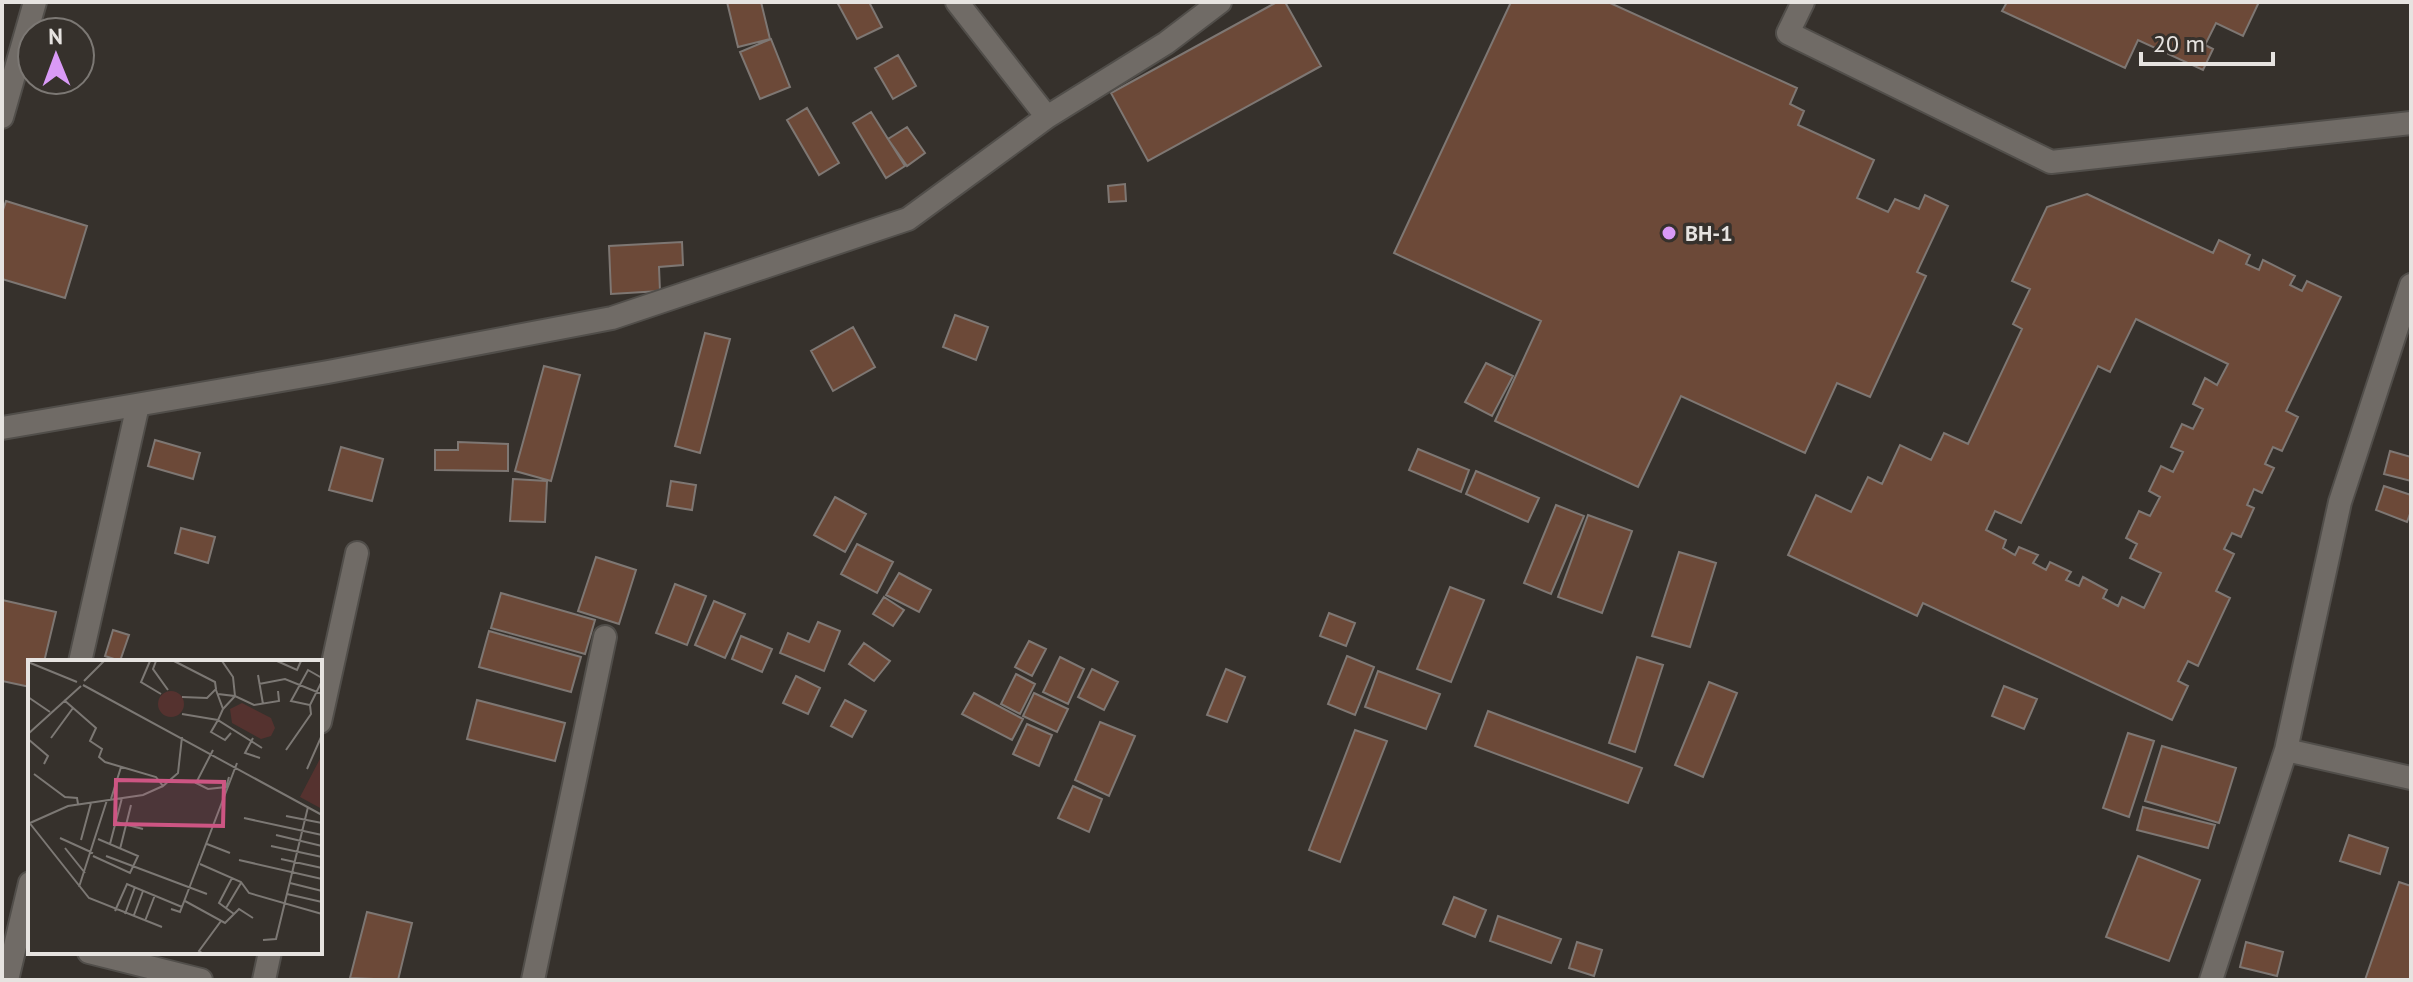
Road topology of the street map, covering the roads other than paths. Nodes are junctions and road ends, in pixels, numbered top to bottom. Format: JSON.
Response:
{"nodes":[{"id":1,"x":35,"y":2,"type":"edge"},
{"id":2,"x":957,"y":2,"type":"edge"},
{"id":3,"x":1220,"y":2,"type":"edge"},
{"id":4,"x":1803,"y":2,"type":"edge"},
{"id":5,"x":2,"y":117,"type":"edge"},
{"id":6,"x":1047,"y":117,"type":"junction"},
{"id":7,"x":2411,"y":123,"type":"edge"},
{"id":8,"x":2411,"y":285,"type":"edge"},
{"id":9,"x":138,"y":405,"type":"junction"},
{"id":10,"x":2,"y":428,"type":"edge"},
{"id":11,"x":357,"y":553,"type":"dead end"},
{"id":12,"x":605,"y":637,"type":"dead end"},
{"id":13,"x":80,"y":660,"type":"edge"},
{"id":14,"x":322,"y":713,"type":"edge"},
{"id":15,"x":2286,"y":750,"type":"junction"},
{"id":16,"x":2411,"y":778,"type":"edge"},
{"id":17,"x":28,"y":901,"type":"edge"},
{"id":18,"x":24,"y":936,"type":"edge"},
{"id":19,"x":97,"y":954,"type":"edge"},
{"id":20,"x":270,"y":954,"type":"edge"},
{"id":21,"x":2219,"y":978,"type":"edge"},
{"id":22,"x":7,"y":980,"type":"edge"},
{"id":23,"x":201,"y":980,"type":"edge"},
{"id":24,"x":264,"y":980,"type":"edge"},
{"id":25,"x":533,"y":980,"type":"edge"}],
"edges":[{"from":1,"to":5,"type":"street"},
{"from":2,"to":6,"type":"street"},
{"from":3,"to":6,"type":"street"},
{"from":4,"to":7,"type":"street"},
{"from":6,"to":9,"type":"street"},
{"from":8,"to":15,"type":"street"},
{"from":9,"to":10,"type":"street"},
{"from":9,"to":13,"type":"street"},
{"from":11,"to":14,"type":"street"},
{"from":12,"to":25,"type":"street"},
{"from":15,"to":16,"type":"street"},
{"from":15,"to":21,"type":"street"},
{"from":17,"to":18,"type":"street"},
{"from":18,"to":22,"type":"street"},
{"from":19,"to":23,"type":"street"},
{"from":20,"to":24,"type":"street"}]}
